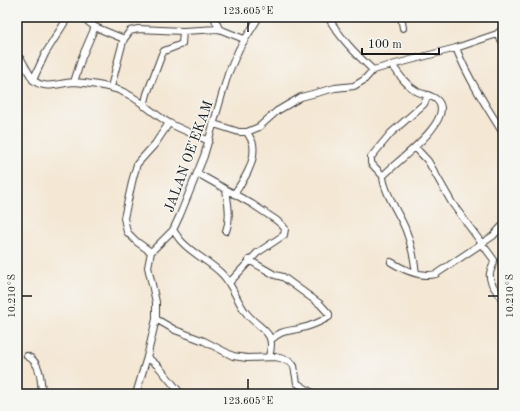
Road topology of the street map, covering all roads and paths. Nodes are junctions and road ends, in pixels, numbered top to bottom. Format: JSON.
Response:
{"nodes":[{"id":1,"x":68,"y":17,"type":"edge"},
{"id":2,"x":82,"y":17,"type":"edge"},
{"id":3,"x":214,"y":17,"type":"edge"},
{"id":4,"x":259,"y":17,"type":"edge"},
{"id":5,"x":328,"y":17,"type":"edge"},
{"id":6,"x":401,"y":17,"type":"edge"},
{"id":7,"x":95,"y":27,"type":"junction"},
{"id":8,"x":403,"y":28,"type":"dead end"},
{"id":9,"x":503,"y":28,"type":"edge"},
{"id":10,"x":219,"y":29,"type":"junction"},
{"id":11,"x":183,"y":31,"type":"junction"},
{"id":12,"x":497,"y":34,"type":"junction"},
{"id":13,"x":124,"y":39,"type":"junction"},
{"id":14,"x":244,"y":39,"type":"junction"},
{"id":15,"x":503,"y":42,"type":"edge"},
{"id":16,"x":456,"y":48,"type":"junction"},
{"id":17,"x":21,"y":59,"type":"dead end"},
{"id":18,"x":393,"y":66,"type":"junction"},
{"id":19,"x":373,"y":70,"type":"junction"},
{"id":20,"x":33,"y":80,"type":"junction"},
{"id":21,"x":74,"y":82,"type":"junction"},
{"id":22,"x":111,"y":87,"type":"junction"},
{"id":23,"x":428,"y":95,"type":"junction"},
{"id":24,"x":144,"y":106,"type":"junction"},
{"id":25,"x":169,"y":123,"type":"junction"},
{"id":26,"x":214,"y":124,"type":"junction"},
{"id":27,"x":247,"y":132,"type":"junction"},
{"id":28,"x":503,"y":133,"type":"edge"},
{"id":29,"x":209,"y":141,"type":"junction"},
{"id":30,"x":415,"y":147,"type":"junction"},
{"id":31,"x":197,"y":173,"type":"junction"},
{"id":32,"x":383,"y":176,"type":"junction"},
{"id":33,"x":226,"y":190,"type":"junction"},
{"id":34,"x":234,"y":194,"type":"junction"},
{"id":35,"x":503,"y":225,"type":"edge"},
{"id":36,"x":173,"y":230,"type":"junction"},
{"id":37,"x":226,"y":231,"type":"dead end"},
{"id":38,"x":481,"y":244,"type":"junction"},
{"id":39,"x":151,"y":252,"type":"junction"},
{"id":40,"x":250,"y":260,"type":"junction"},
{"id":41,"x":391,"y":262,"type":"dead end"},
{"id":42,"x":416,"y":273,"type":"junction"},
{"id":43,"x":228,"y":283,"type":"junction"},
{"id":44,"x":503,"y":300,"type":"edge"},
{"id":45,"x":156,"y":319,"type":"junction"},
{"id":46,"x":271,"y":340,"type":"junction"},
{"id":47,"x":27,"y":356,"type":"dead end"},
{"id":48,"x":269,"y":356,"type":"junction"},
{"id":49,"x":147,"y":357,"type":"junction"},
{"id":50,"x":42,"y":394,"type":"edge"},
{"id":51,"x":136,"y":394,"type":"edge"},
{"id":52,"x":181,"y":394,"type":"edge"},
{"id":53,"x":314,"y":394,"type":"edge"}],
"edges":[{"from":1,"to":20,"type":"street"},
{"from":2,"to":7,"type":"street"},
{"from":3,"to":10,"type":"street"},
{"from":4,"to":14,"type":"street","name":"JALAN OE'EKAM"},
{"from":5,"to":19,"type":"street"},
{"from":6,"to":8,"type":"street"},
{"from":7,"to":13,"type":"street"},
{"from":7,"to":21,"type":"street"},
{"from":9,"to":12,"type":"street"},
{"from":10,"to":11,"type":"street"},
{"from":10,"to":14,"type":"street"},
{"from":11,"to":13,"type":"street"},
{"from":11,"to":24,"type":"street"},
{"from":12,"to":15,"type":"street"},
{"from":12,"to":16,"type":"street"},
{"from":13,"to":22,"type":"street"},
{"from":14,"to":26,"type":"street","name":"JALAN OE'EKAM"},
{"from":16,"to":18,"type":"street"},
{"from":16,"to":28,"type":"street"},
{"from":17,"to":20,"type":"street"},
{"from":18,"to":19,"type":"street"},
{"from":18,"to":23,"type":"street"},
{"from":19,"to":27,"type":"street"},
{"from":20,"to":21,"type":"street"},
{"from":21,"to":22,"type":"street"},
{"from":22,"to":24,"type":"street"},
{"from":23,"to":30,"type":"street"},
{"from":23,"to":32,"type":"street"},
{"from":24,"to":25,"type":"street"},
{"from":25,"to":29,"type":"street"},
{"from":25,"to":39,"type":"street"},
{"from":26,"to":27,"type":"street"},
{"from":26,"to":29,"type":"street","name":"JALAN OE'EKAM"},
{"from":27,"to":34,"type":"street"},
{"from":29,"to":31,"type":"street","name":"JALAN OE'EKAM"},
{"from":30,"to":32,"type":"street"},
{"from":30,"to":38,"type":"street"},
{"from":31,"to":33,"type":"street"},
{"from":31,"to":36,"type":"street","name":"JALAN OE'EKAM"},
{"from":32,"to":42,"type":"street"},
{"from":33,"to":34,"type":"street"},
{"from":33,"to":37,"type":"street"},
{"from":34,"to":40,"type":"street"},
{"from":35,"to":38,"type":"street"},
{"from":36,"to":39,"type":"street","name":"JALAN OE'EKAM"},
{"from":36,"to":43,"type":"street"},
{"from":38,"to":42,"type":"street"},
{"from":38,"to":44,"type":"street"},
{"from":39,"to":45,"type":"street"},
{"from":40,"to":43,"type":"street"},
{"from":40,"to":46,"type":"street"},
{"from":41,"to":42,"type":"street"},
{"from":43,"to":46,"type":"street"},
{"from":45,"to":48,"type":"street"},
{"from":45,"to":49,"type":"street"},
{"from":46,"to":48,"type":"street"},
{"from":47,"to":50,"type":"street"},
{"from":48,"to":53,"type":"street"},
{"from":49,"to":51,"type":"street"},
{"from":49,"to":52,"type":"street"}]}
